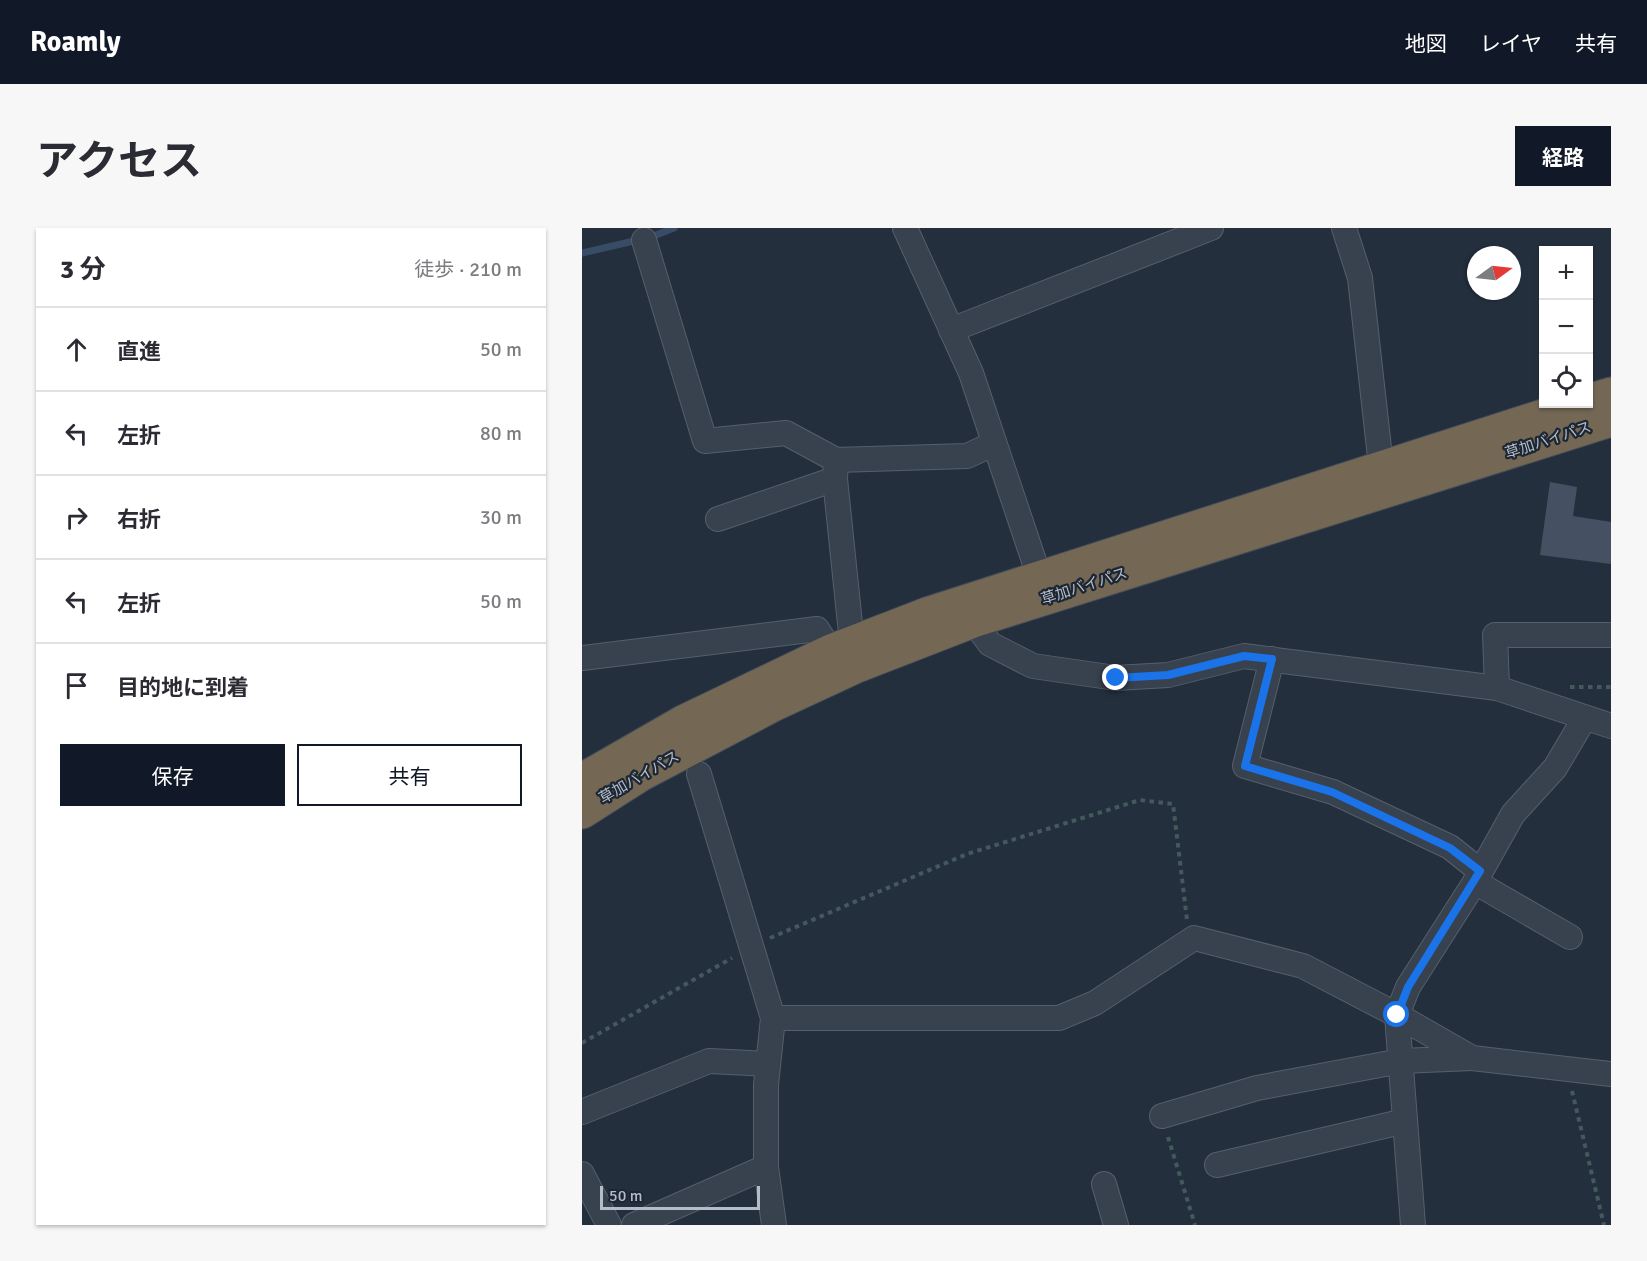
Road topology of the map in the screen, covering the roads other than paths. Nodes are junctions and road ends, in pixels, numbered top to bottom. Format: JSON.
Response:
{"nodes":[{"id":1,"x":905,"y":228,"type":"edge"},
{"id":2,"x":1211,"y":228,"type":"edge"},
{"id":3,"x":1344,"y":228,"type":"edge"},
{"id":4,"x":1185,"y":233,"type":"edge"},
{"id":5,"x":644,"y":240,"type":"dead end"},
{"id":6,"x":951,"y":330,"type":"junction"},
{"id":7,"x":1611,"y":394,"type":"edge"},
{"id":8,"x":1593,"y":399,"type":"edge"},
{"id":9,"x":1567,"y":408,"type":"edge"},
{"id":10,"x":1611,"y":420,"type":"edge"},
{"id":11,"x":993,"y":444,"type":"junction"},
{"id":12,"x":1381,"y":466,"type":"junction"},
{"id":13,"x":836,"y":469,"type":"junction"},
{"id":14,"x":718,"y":519,"type":"dead end"},
{"id":15,"x":1039,"y":576,"type":"junction"},
{"id":16,"x":973,"y":621,"type":"junction"},
{"id":17,"x":1609,"y":635,"type":"dead end"},
{"id":18,"x":842,"y":647,"type":"junction"},
{"id":19,"x":582,"y":658,"type":"edge"},
{"id":20,"x":1272,"y":659,"type":"junction"},
{"id":21,"x":1497,"y":688,"type":"junction"},
{"id":22,"x":1584,"y":719,"type":"junction"},
{"id":23,"x":1611,"y":726,"type":"edge"},
{"id":24,"x":699,"y":774,"type":"dead end"},
{"id":25,"x":582,"y":780,"type":"edge"},
{"id":26,"x":582,"y":812,"type":"edge"},
{"id":27,"x":1478,"y":876,"type":"junction"},
{"id":28,"x":1570,"y":937,"type":"dead end"},
{"id":29,"x":1397,"y":1015,"type":"junction"},
{"id":30,"x":772,"y":1018,"type":"junction"},
{"id":31,"x":1472,"y":1058,"type":"junction"},
{"id":32,"x":1401,"y":1061,"type":"junction"},
{"id":33,"x":768,"y":1064,"type":"junction"},
{"id":34,"x":1611,"y":1074,"type":"edge"},
{"id":35,"x":584,"y":1107,"type":"edge"},
{"id":36,"x":1162,"y":1116,"type":"road end"},
{"id":37,"x":1405,"y":1121,"type":"junction"},
{"id":38,"x":1217,"y":1165,"type":"dead end"},
{"id":39,"x":766,"y":1167,"type":"junction"},
{"id":40,"x":582,"y":1174,"type":"edge"},
{"id":41,"x":1104,"y":1184,"type":"dead end"},
{"id":42,"x":1408,"y":1224,"type":"edge"},
{"id":43,"x":609,"y":1225,"type":"edge"},
{"id":44,"x":634,"y":1225,"type":"edge"},
{"id":45,"x":774,"y":1225,"type":"edge"},
{"id":46,"x":1116,"y":1225,"type":"edge"}],
"edges":[{"from":1,"to":6,"type":"street"},
{"from":2,"to":4,"type":"street"},
{"from":3,"to":12,"type":"street"},
{"from":4,"to":6,"type":"street"},
{"from":5,"to":13,"type":"street"},
{"from":6,"to":11,"type":"street"},
{"from":7,"to":8,"type":"highway","name":"草加バイパス"},
{"from":9,"to":12,"type":"highway","name":"草加バイパス"},
{"from":10,"to":16,"type":"highway","name":"草加バイパス"},
{"from":11,"to":13,"type":"street"},
{"from":11,"to":15,"type":"street"},
{"from":12,"to":15,"type":"highway","name":"草加バイパス"},
{"from":13,"to":14,"type":"street"},
{"from":13,"to":18,"type":"street"},
{"from":15,"to":18,"type":"highway","name":"草加バイパス"},
{"from":16,"to":20,"type":"street"},
{"from":16,"to":26,"type":"highway","name":"草加バイパス"},
{"from":17,"to":21,"type":"street"},
{"from":18,"to":19,"type":"street"},
{"from":18,"to":25,"type":"highway","name":"草加バイパス"},
{"from":20,"to":21,"type":"street"},
{"from":20,"to":27,"type":"street"},
{"from":21,"to":22,"type":"street"},
{"from":22,"to":23,"type":"street"},
{"from":22,"to":27,"type":"street"},
{"from":24,"to":30,"type":"street"},
{"from":27,"to":28,"type":"street"},
{"from":27,"to":29,"type":"street"},
{"from":29,"to":30,"type":"street"},
{"from":29,"to":31,"type":"street"},
{"from":29,"to":32,"type":"street"},
{"from":30,"to":33,"type":"street"},
{"from":31,"to":32,"type":"street"},
{"from":31,"to":34,"type":"street"},
{"from":32,"to":36,"type":"street"},
{"from":32,"to":37,"type":"street"},
{"from":33,"to":35,"type":"street"},
{"from":33,"to":39,"type":"street"},
{"from":37,"to":38,"type":"street"},
{"from":37,"to":42,"type":"street"},
{"from":39,"to":44,"type":"street"},
{"from":39,"to":45,"type":"street"},
{"from":40,"to":43,"type":"street"},
{"from":41,"to":46,"type":"street"}]}
